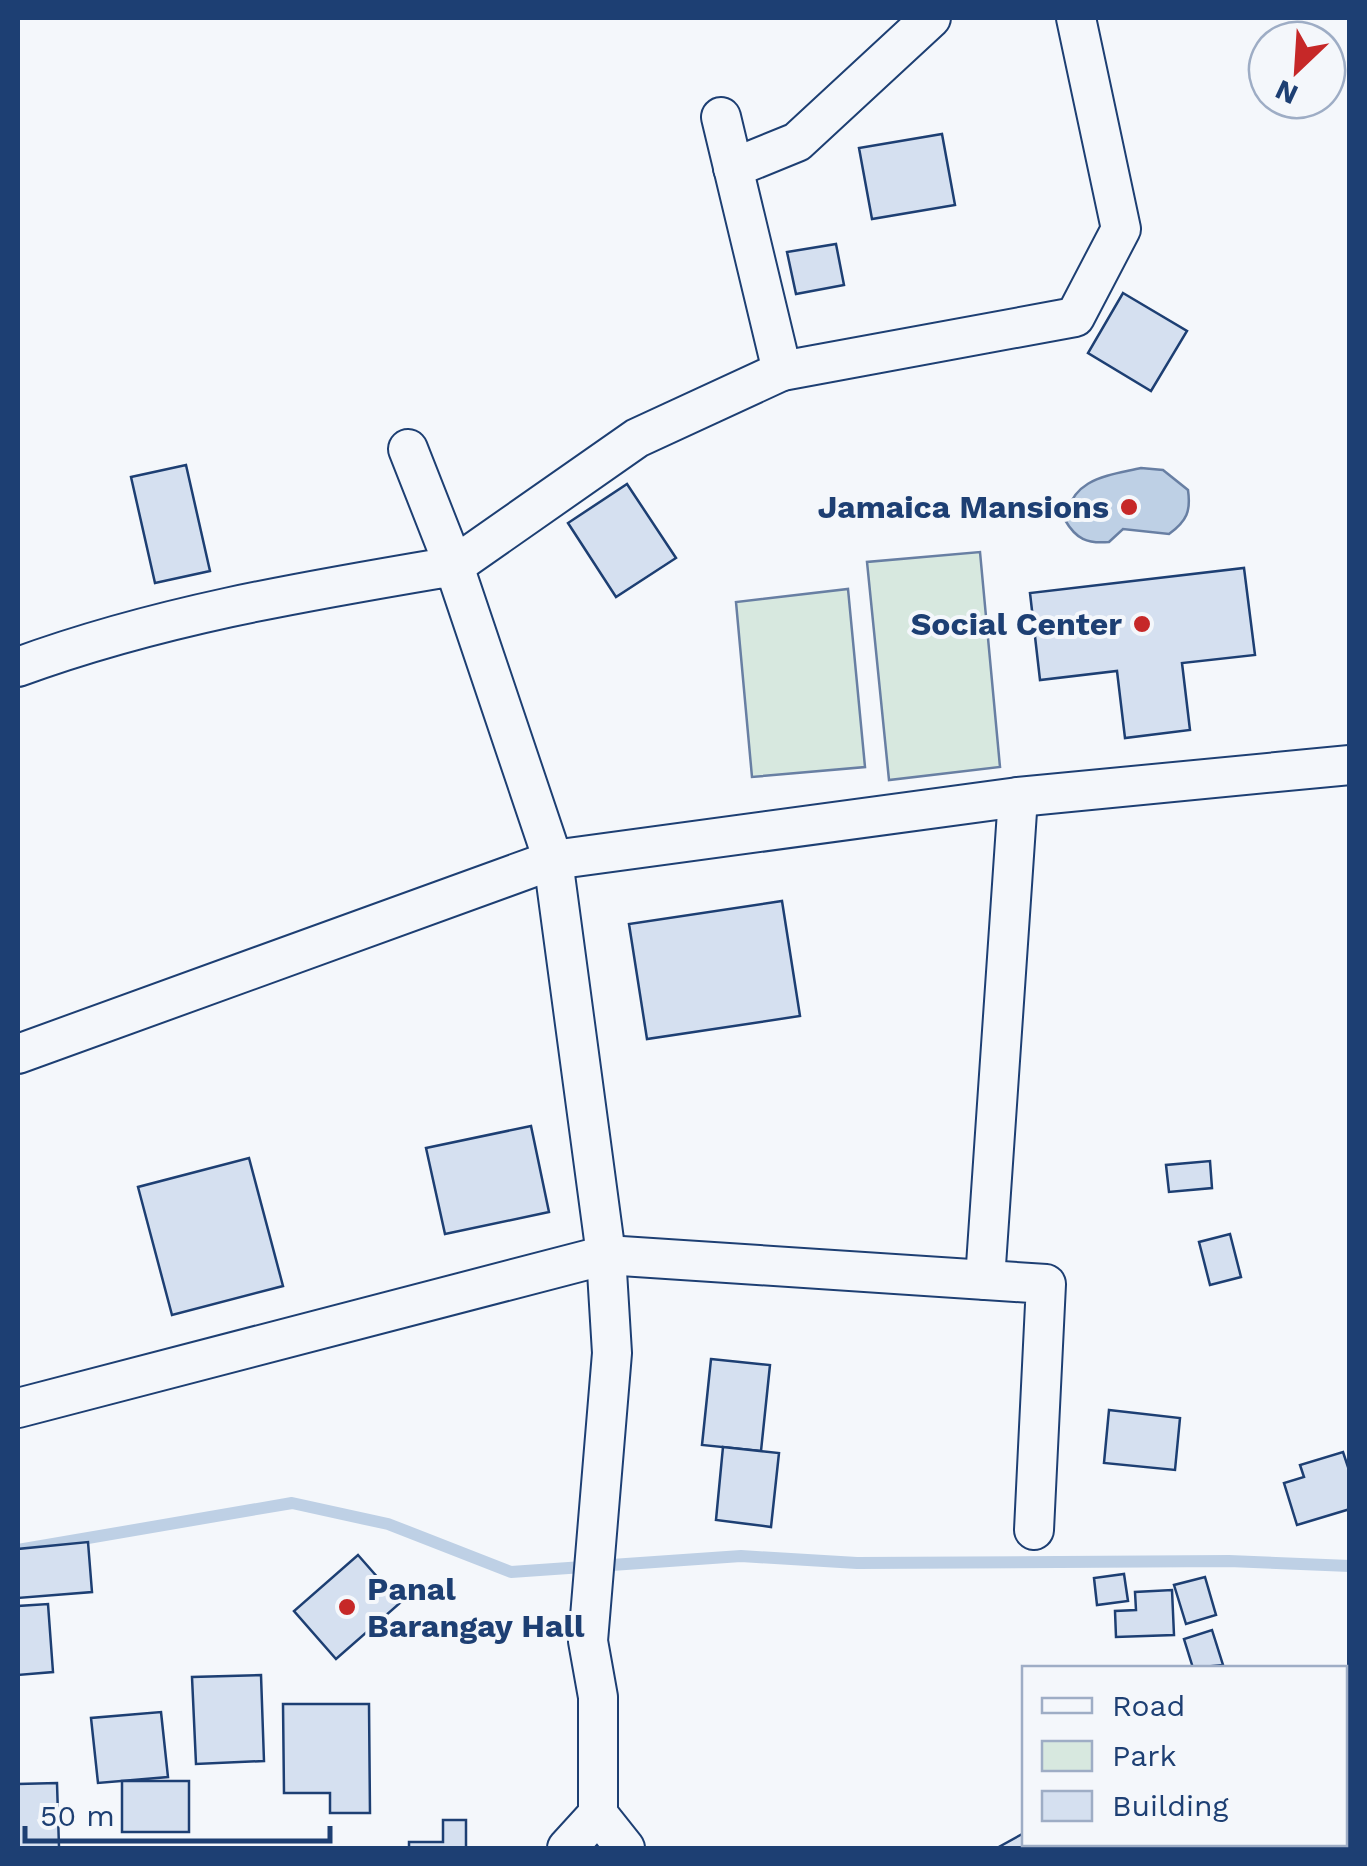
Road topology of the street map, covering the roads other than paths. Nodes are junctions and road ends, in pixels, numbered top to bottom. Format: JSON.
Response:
{"nodes":[{"id":1,"x":932,"y":18,"type":"edge"},
{"id":2,"x":1076,"y":18,"type":"edge"},
{"id":3,"x":721,"y":117,"type":"dead end"},
{"id":4,"x":733,"y":168,"type":"junction"},
{"id":5,"x":782,"y":371,"type":"junction"},
{"id":6,"x":408,"y":449,"type":"dead end"},
{"id":7,"x":454,"y":566,"type":"junction"},
{"id":8,"x":18,"y":667,"type":"edge"},
{"id":9,"x":1350,"y":764,"type":"edge"},
{"id":10,"x":1018,"y":797,"type":"junction"},
{"id":11,"x":553,"y":860,"type":"junction"},
{"id":12,"x":18,"y":1054,"type":"edge"},
{"id":13,"x":606,"y":1255,"type":"junction"},
{"id":14,"x":985,"y":1280,"type":"junction"},
{"id":15,"x":18,"y":1408,"type":"edge"},
{"id":16,"x":1034,"y":1530,"type":"dead end"},
{"id":17,"x":598,"y":1814,"type":"junction"},
{"id":18,"x":567,"y":1848,"type":"edge"},
{"id":19,"x":625,"y":1848,"type":"edge"}],
"edges":[{"from":1,"to":4,"type":"street"},
{"from":2,"to":5,"type":"street"},
{"from":3,"to":4,"type":"street"},
{"from":4,"to":5,"type":"street"},
{"from":5,"to":7,"type":"street"},
{"from":6,"to":7,"type":"street"},
{"from":7,"to":8,"type":"street"},
{"from":7,"to":11,"type":"street"},
{"from":9,"to":10,"type":"street"},
{"from":10,"to":11,"type":"street"},
{"from":10,"to":14,"type":"street"},
{"from":11,"to":12,"type":"street"},
{"from":11,"to":13,"type":"street"},
{"from":13,"to":14,"type":"street"},
{"from":13,"to":15,"type":"street"},
{"from":13,"to":17,"type":"street"},
{"from":14,"to":16,"type":"street"},
{"from":17,"to":18,"type":"street"},
{"from":17,"to":19,"type":"street"}]}
